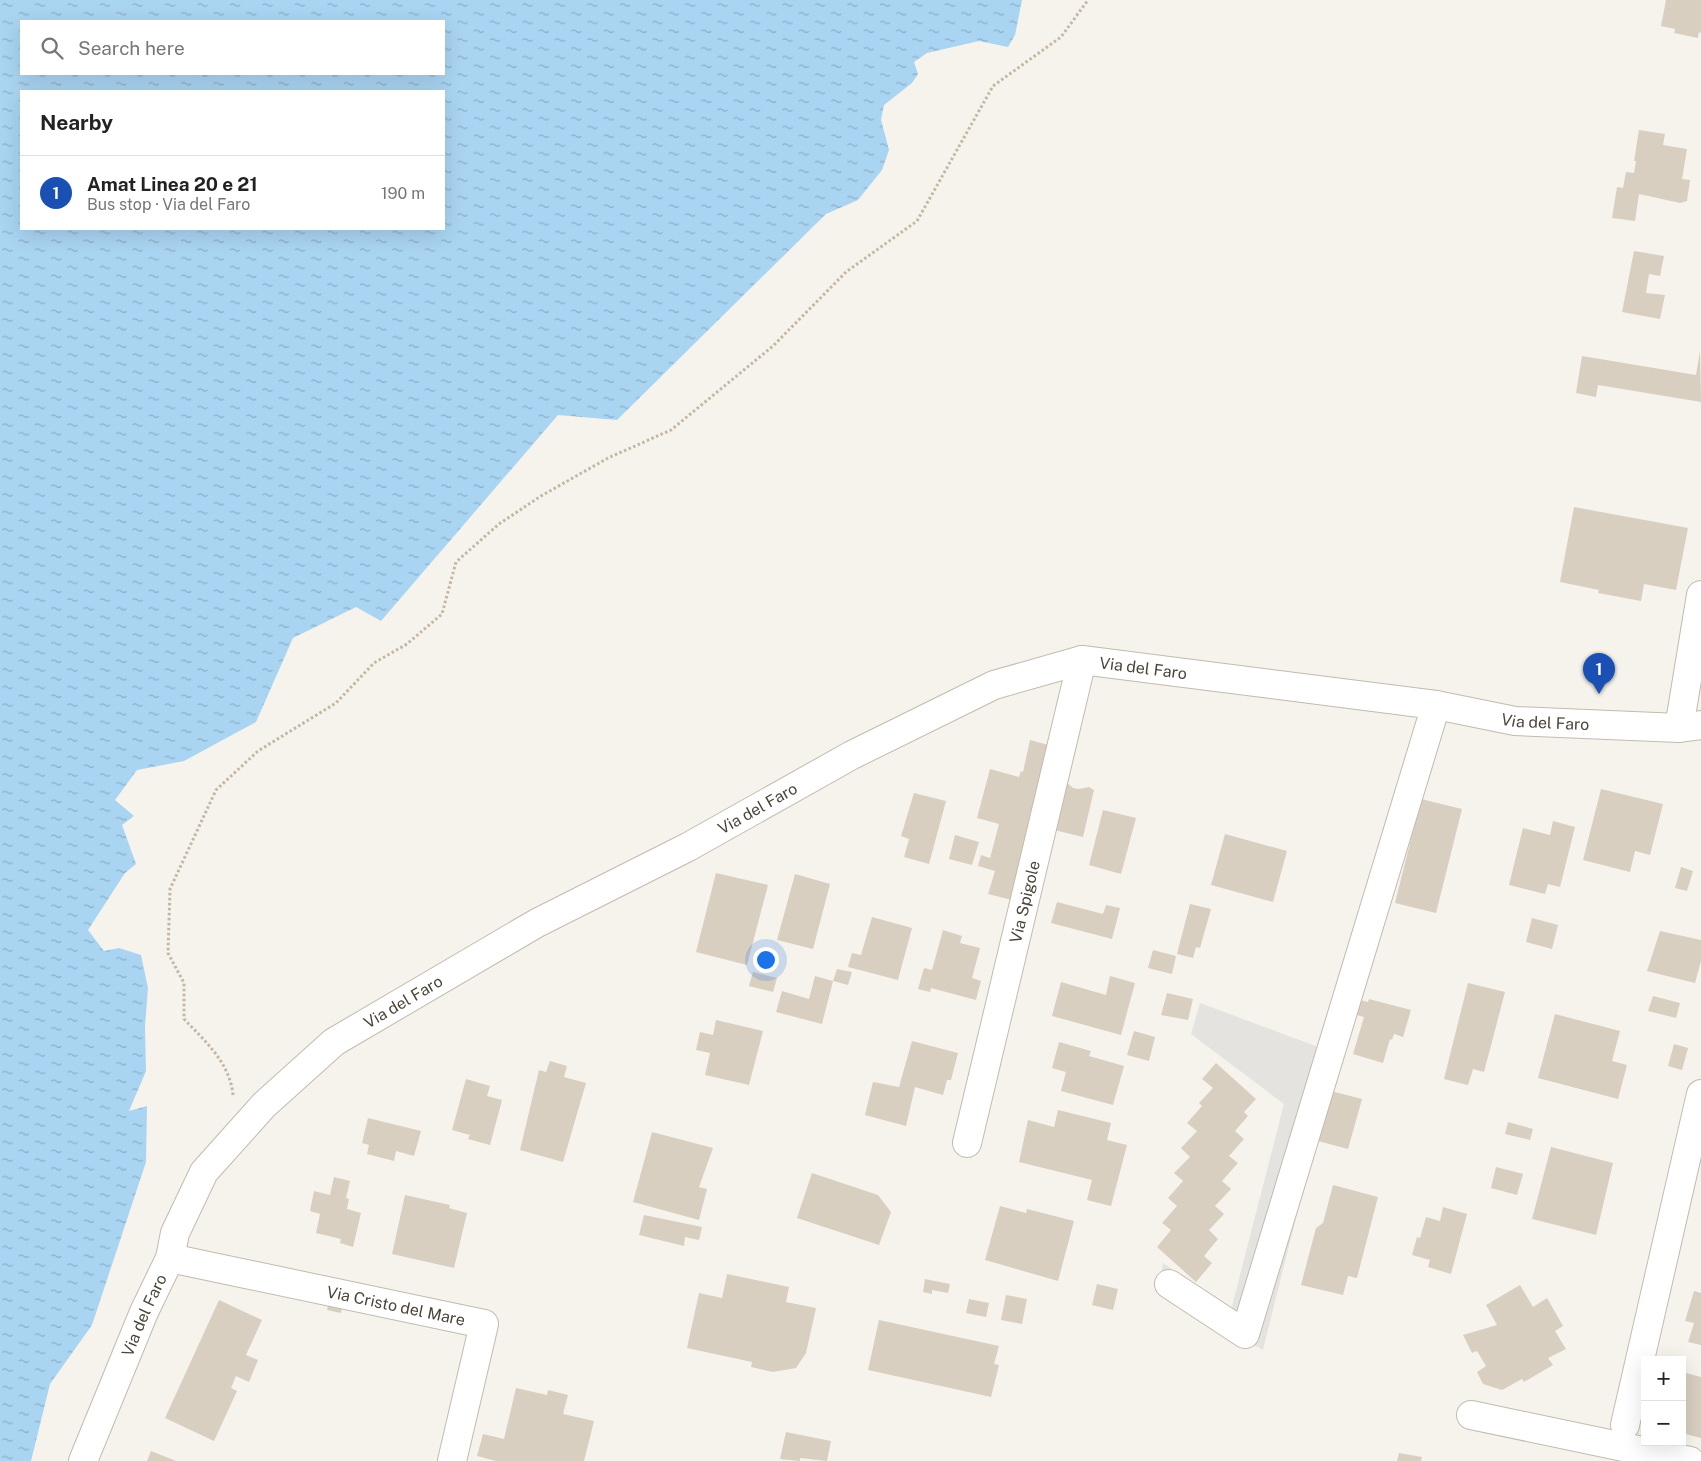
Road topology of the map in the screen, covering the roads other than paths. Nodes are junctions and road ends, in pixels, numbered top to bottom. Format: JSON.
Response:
{"nodes":[{"id":1,"x":1701,"y":595,"type":"edge"},
{"id":2,"x":1082,"y":660,"type":"junction"},
{"id":3,"x":1436,"y":705,"type":"junction"},
{"id":4,"x":1690,"y":726,"type":"edge"},
{"id":5,"x":1701,"y":1094,"type":"edge"},
{"id":6,"x":967,"y":1143,"type":"dead end"},
{"id":7,"x":170,"y":1258,"type":"junction"},
{"id":8,"x":1169,"y":1284,"type":"dead end"},
{"id":9,"x":1471,"y":1415,"type":"dead end"},
{"id":10,"x":1625,"y":1425,"type":"dead end"},
{"id":11,"x":83,"y":1461,"type":"edge"},
{"id":12,"x":452,"y":1461,"type":"edge"},
{"id":13,"x":1690,"y":1461,"type":"edge"}],
"edges":[{"from":1,"to":4,"type":"street"},
{"from":2,"to":3,"type":"street","name":"Via del Faro"},
{"from":2,"to":6,"type":"street","name":"Via Spigole"},
{"from":2,"to":7,"type":"street","name":"Via del Faro"},
{"from":3,"to":4,"type":"street","name":"Via del Faro"},
{"from":3,"to":8,"type":"street"},
{"from":5,"to":10,"type":"street"},
{"from":7,"to":11,"type":"street","name":"Via del Faro"},
{"from":7,"to":12,"type":"street","name":"Via Cristo del Mare"},
{"from":9,"to":13,"type":"street"}]}
